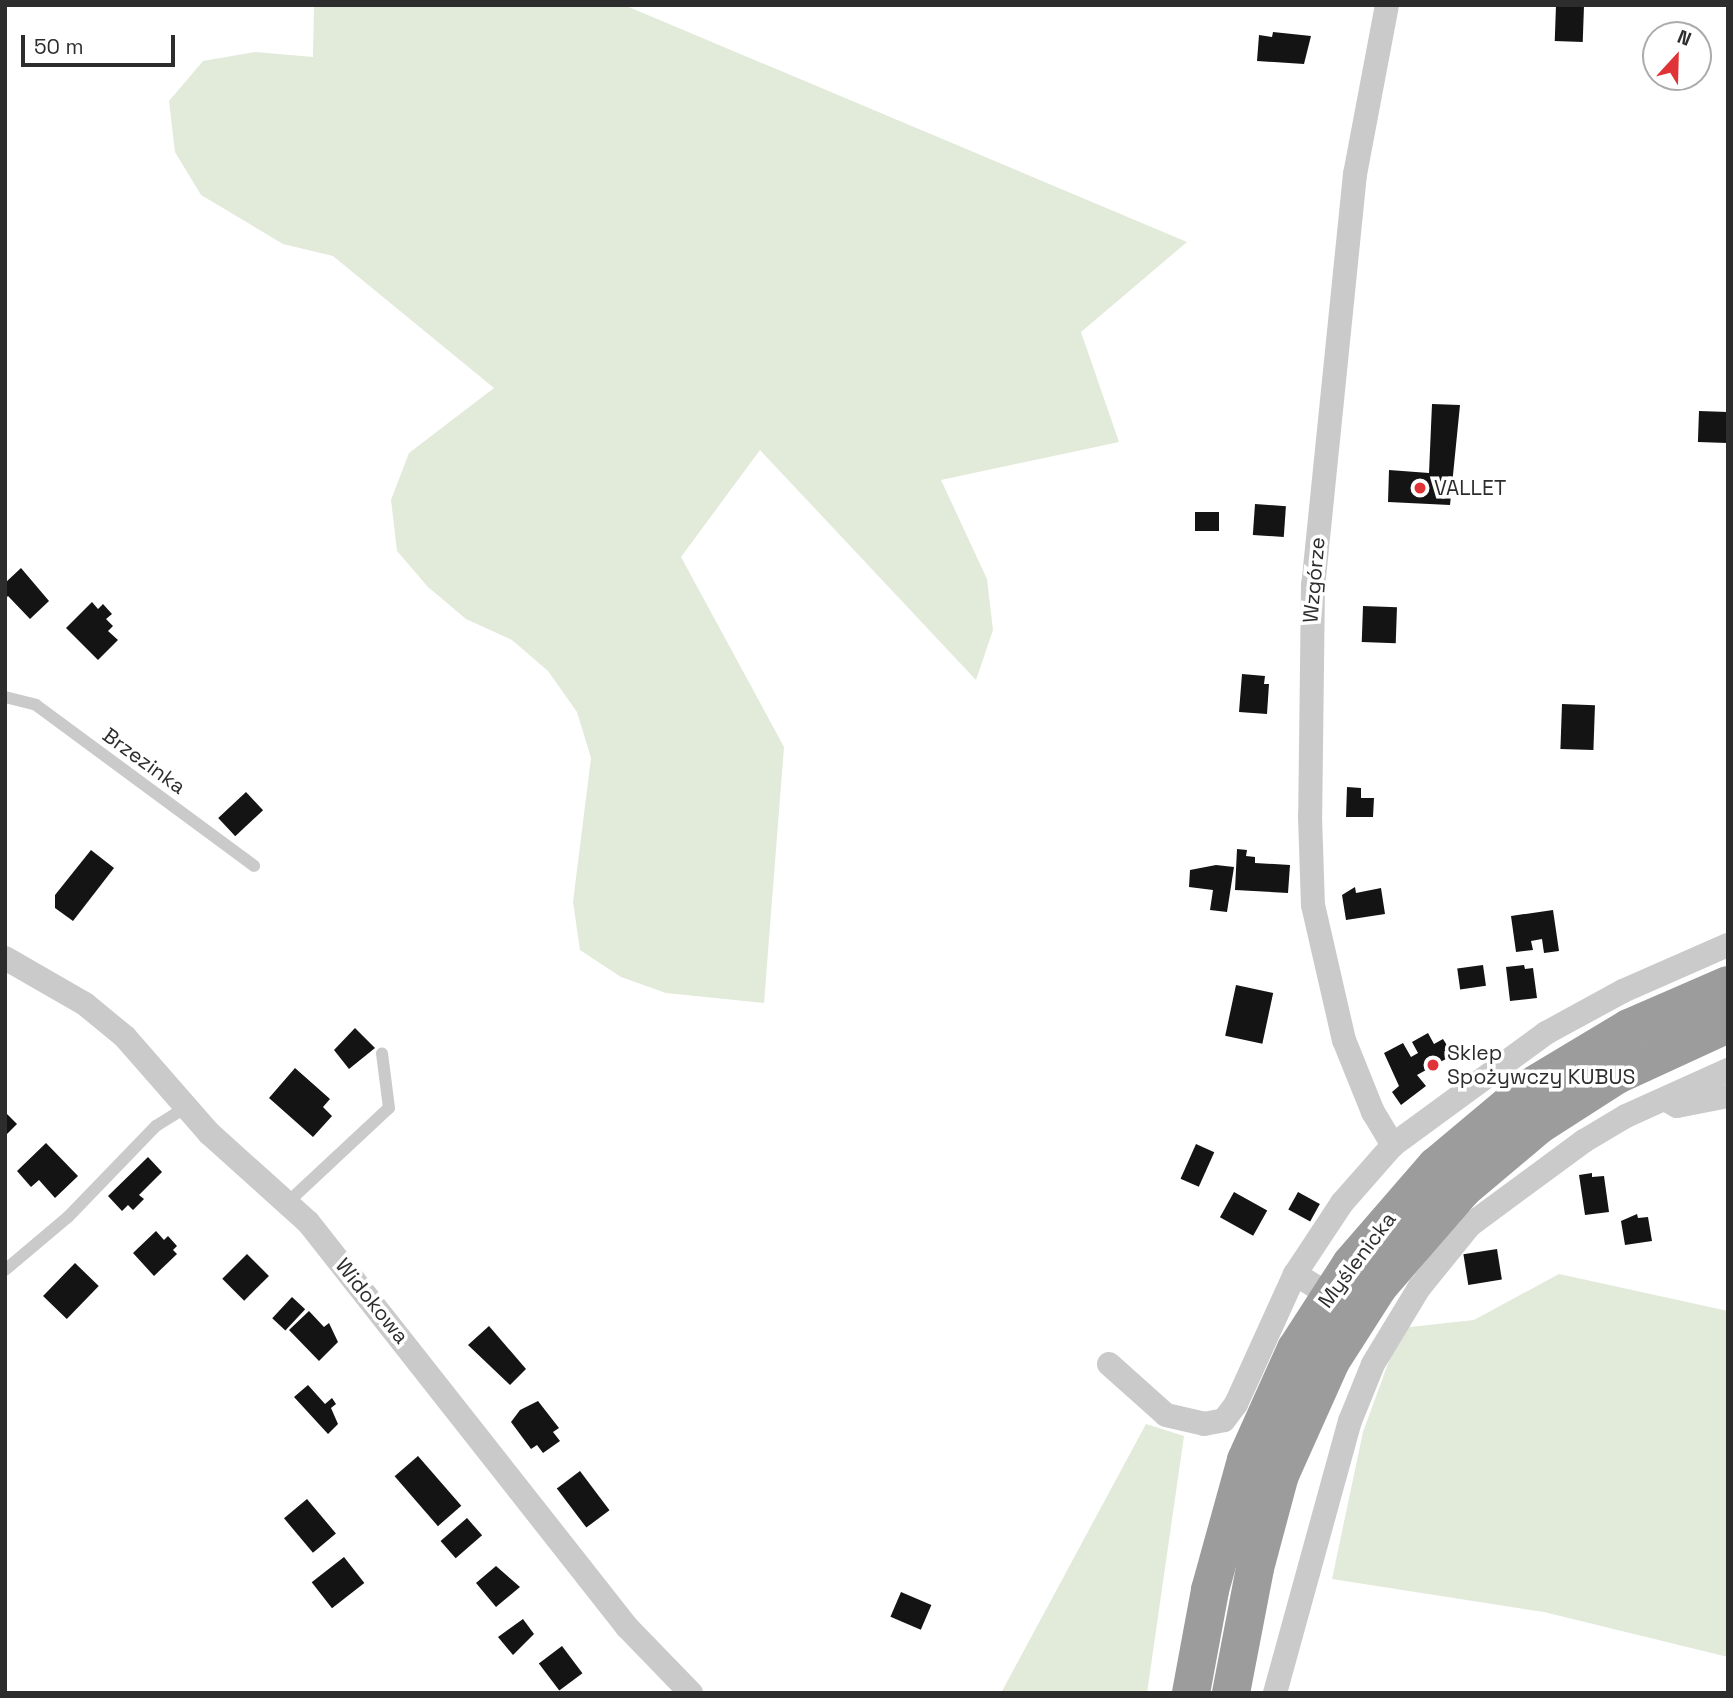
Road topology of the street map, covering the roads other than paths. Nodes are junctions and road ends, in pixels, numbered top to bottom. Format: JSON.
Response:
{"nodes":[{"id":1,"x":1387,"y":5,"type":"edge"},
{"id":2,"x":5,"y":697,"type":"edge"},
{"id":3,"x":254,"y":866,"type":"dead end"},
{"id":4,"x":1728,"y":946,"type":"edge"},
{"id":5,"x":5,"y":958,"type":"edge"},
{"id":6,"x":1728,"y":985,"type":"edge"},
{"id":7,"x":1728,"y":1024,"type":"edge"},
{"id":8,"x":382,"y":1053,"type":"dead end"},
{"id":9,"x":1728,"y":1070,"type":"edge"},
{"id":10,"x":1471,"y":1085,"type":"junction"},
{"id":11,"x":1728,"y":1096,"type":"edge"},
{"id":12,"x":1664,"y":1098,"type":"junction"},
{"id":13,"x":187,"y":1107,"type":"junction"},
{"id":14,"x":1498,"y":1112,"type":"junction"},
{"id":15,"x":1394,"y":1145,"type":"junction"},
{"id":16,"x":287,"y":1203,"type":"junction"},
{"id":17,"x":5,"y":1270,"type":"edge"},
{"id":18,"x":1295,"y":1273,"type":"junction"},
{"id":19,"x":1329,"y":1294,"type":"junction"},
{"id":20,"x":1109,"y":1364,"type":"dead end"},
{"id":21,"x":691,"y":1693,"type":"edge"},
{"id":22,"x":1191,"y":1693,"type":"edge"},
{"id":23,"x":1231,"y":1693,"type":"edge"},
{"id":24,"x":1275,"y":1693,"type":"edge"}],
"edges":[{"from":1,"to":15,"type":"street","name":"Wzgórze"},
{"from":2,"to":3,"type":"lane","name":"Brzezinka"},
{"from":4,"to":10,"type":"street"},
{"from":5,"to":13,"type":"street","name":"Widokowa"},
{"from":6,"to":14,"type":"highway","name":"Myślenicka"},
{"from":7,"to":23,"type":"highway","name":"Myślenicka"},
{"from":8,"to":16,"type":"lane"},
{"from":9,"to":12,"type":"street"},
{"from":10,"to":14,"type":"street"},
{"from":10,"to":15,"type":"street"},
{"from":11,"to":12,"type":"street"},
{"from":12,"to":24,"type":"street"},
{"from":13,"to":16,"type":"street","name":"Widokowa"},
{"from":13,"to":17,"type":"lane"},
{"from":14,"to":19,"type":"highway","name":"Myślenicka"},
{"from":15,"to":18,"type":"street"},
{"from":16,"to":21,"type":"street","name":"Widokowa"},
{"from":18,"to":19,"type":"street"},
{"from":18,"to":20,"type":"street"},
{"from":19,"to":22,"type":"highway","name":"Myślenicka"}]}
